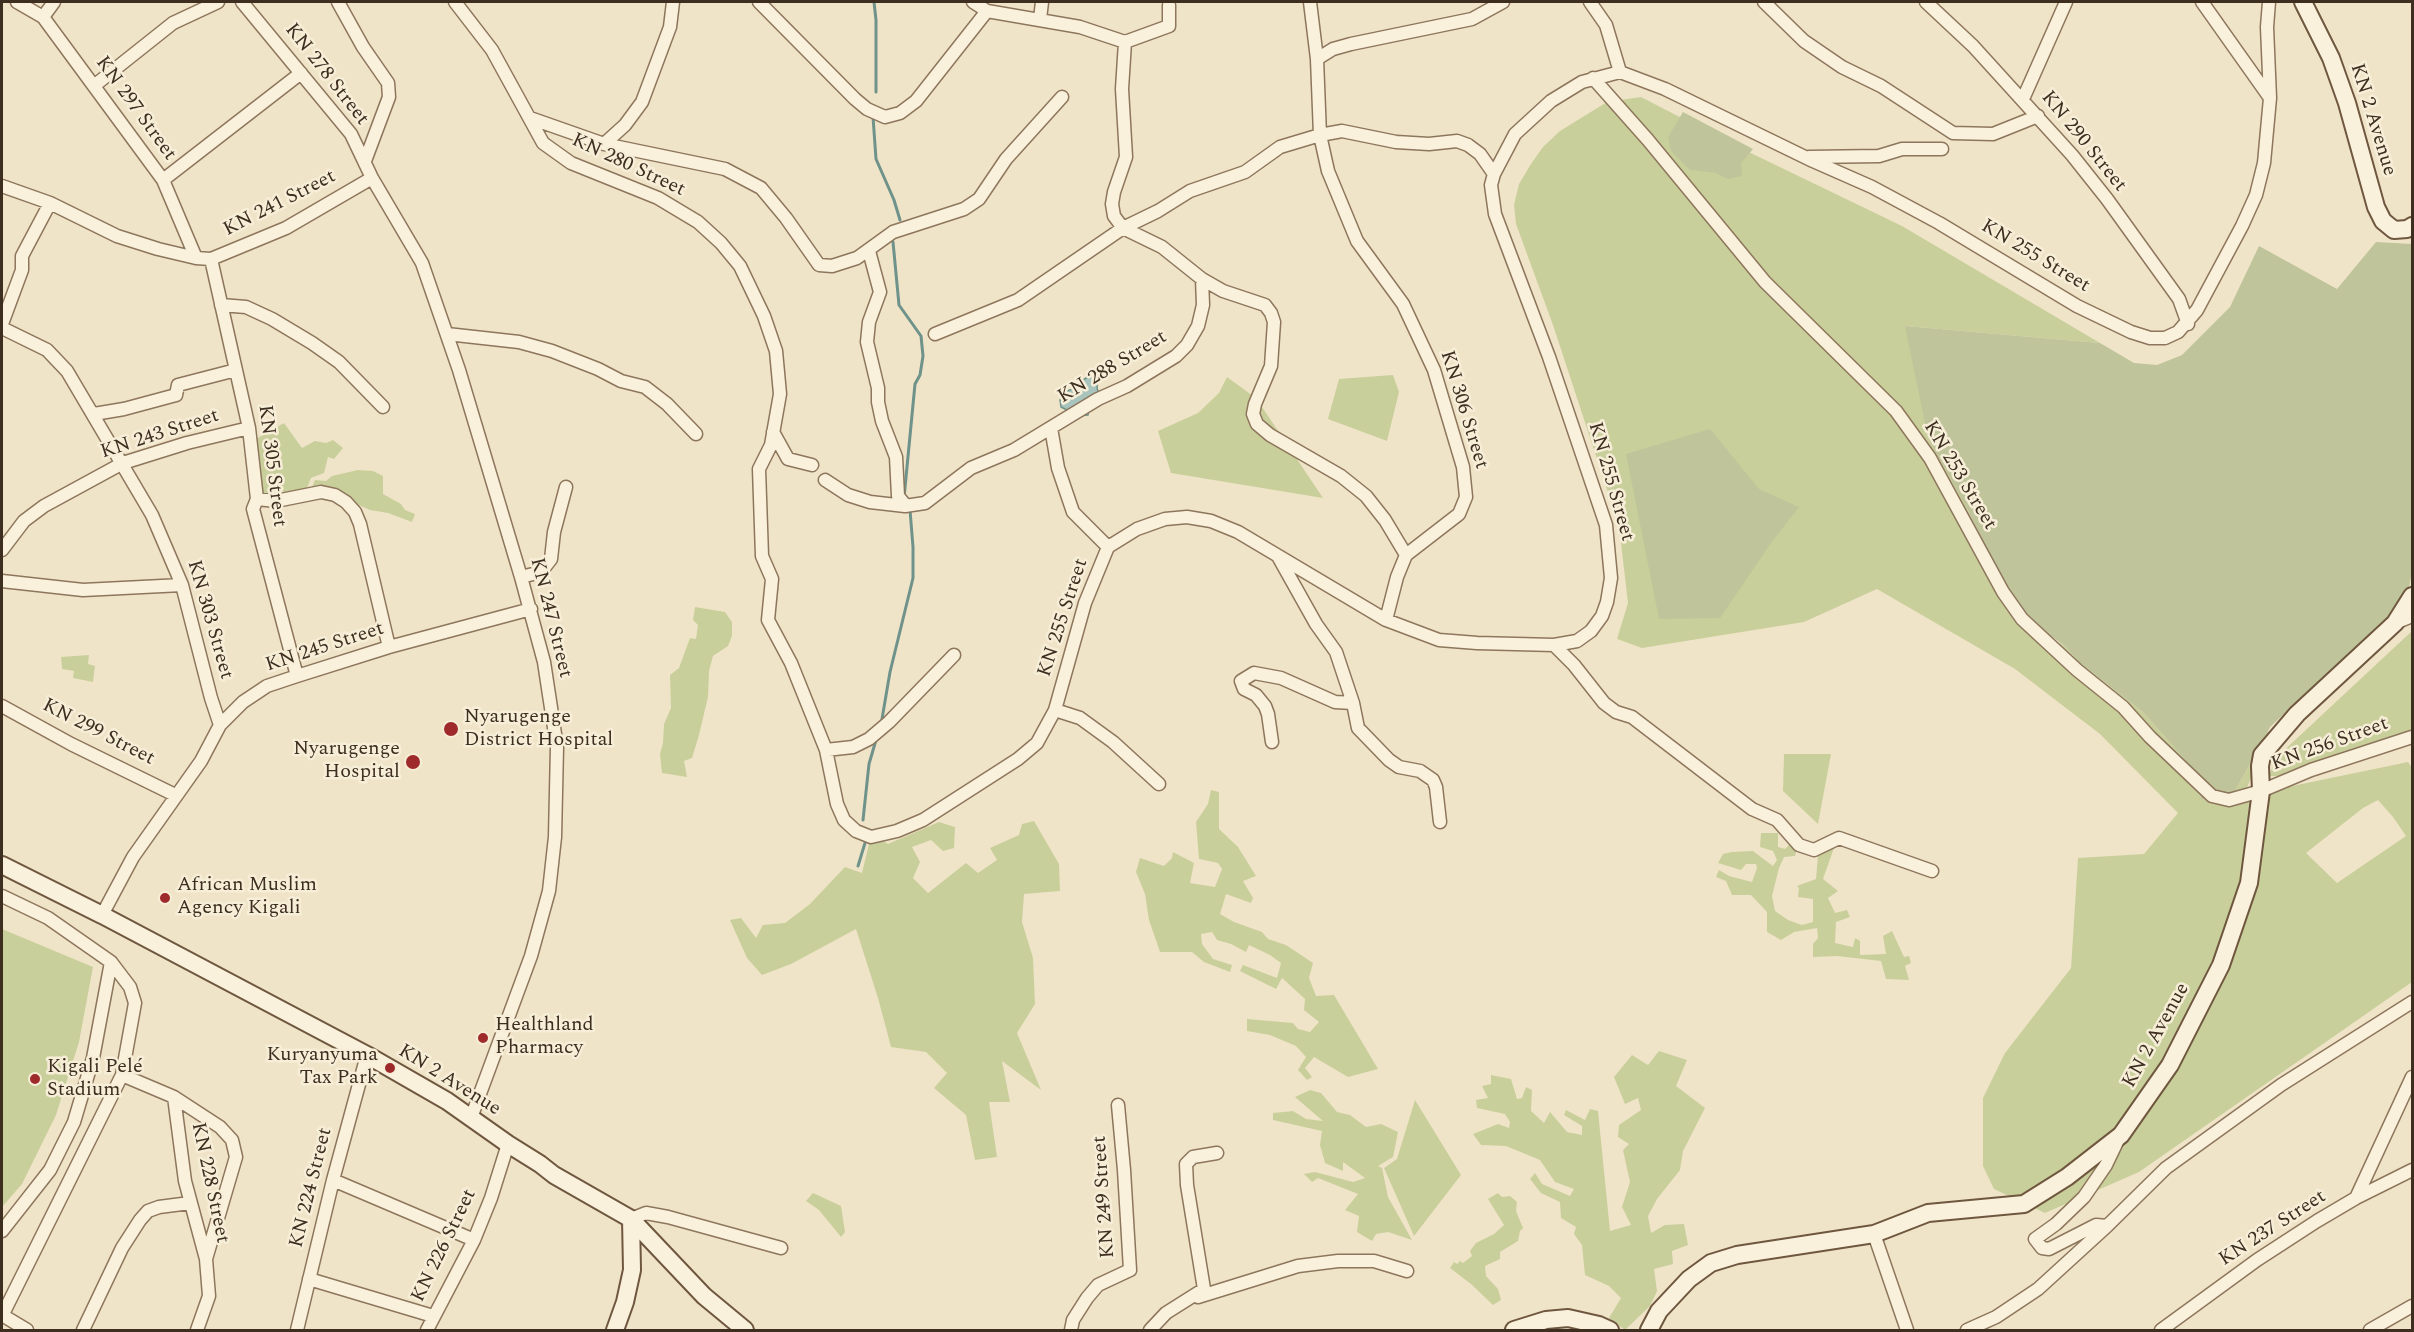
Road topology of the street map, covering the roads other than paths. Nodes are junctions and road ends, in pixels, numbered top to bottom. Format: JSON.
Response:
{"nodes":[{"id":1,"x":17,"y":2,"type":"edge"},
{"id":2,"x":54,"y":2,"type":"edge"},
{"id":3,"x":218,"y":2,"type":"edge"},
{"id":4,"x":242,"y":2,"type":"edge"},
{"id":5,"x":338,"y":2,"type":"edge"},
{"id":6,"x":455,"y":2,"type":"edge"},
{"id":7,"x":673,"y":2,"type":"edge"},
{"id":8,"x":759,"y":2,"type":"edge"},
{"id":9,"x":973,"y":2,"type":"edge"},
{"id":10,"x":1042,"y":2,"type":"edge"},
{"id":11,"x":1310,"y":2,"type":"edge"},
{"id":12,"x":1503,"y":2,"type":"edge"},
{"id":13,"x":1590,"y":2,"type":"edge"},
{"id":14,"x":1764,"y":2,"type":"edge"},
{"id":15,"x":1926,"y":2,"type":"edge"},
{"id":16,"x":2066,"y":2,"type":"edge"},
{"id":17,"x":2202,"y":2,"type":"edge"},
{"id":18,"x":2269,"y":2,"type":"edge"},
{"id":19,"x":2303,"y":2,"type":"edge"},
{"id":20,"x":1169,"y":5,"type":"dead end"},
{"id":21,"x":987,"y":11,"type":"junction"},
{"id":22,"x":43,"y":17,"type":"junction"},
{"id":23,"x":1040,"y":19,"type":"junction"},
{"id":24,"x":1125,"y":42,"type":"junction"},
{"id":25,"x":1317,"y":59,"type":"junction"},
{"id":26,"x":1620,"y":72,"type":"junction"},
{"id":27,"x":301,"y":74,"type":"junction"},
{"id":28,"x":1593,"y":78,"type":"junction"},
{"id":29,"x":95,"y":85,"type":"junction"},
{"id":30,"x":1062,"y":96,"type":"dead end"},
{"id":31,"x":2270,"y":98,"type":"junction"},
{"id":32,"x":2023,"y":99,"type":"junction"},
{"id":33,"x":2038,"y":116,"type":"junction"},
{"id":34,"x":530,"y":118,"type":"junction"},
{"id":35,"x":1320,"y":135,"type":"junction"},
{"id":36,"x":604,"y":144,"type":"junction"},
{"id":37,"x":1942,"y":149,"type":"dead end"},
{"id":38,"x":1806,"y":157,"type":"junction"},
{"id":39,"x":364,"y":161,"type":"junction"},
{"id":40,"x":1494,"y":174,"type":"junction"},
{"id":41,"x":372,"y":178,"type":"junction"},
{"id":42,"x":163,"y":180,"type":"junction"},
{"id":43,"x":2,"y":186,"type":"edge"},
{"id":44,"x":50,"y":203,"type":"junction"},
{"id":45,"x":2412,"y":226,"type":"edge"},
{"id":46,"x":1123,"y":228,"type":"junction"},
{"id":47,"x":869,"y":251,"type":"junction"},
{"id":48,"x":196,"y":258,"type":"junction"},
{"id":49,"x":211,"y":259,"type":"junction"},
{"id":50,"x":1202,"y":279,"type":"junction"},
{"id":51,"x":221,"y":304,"type":"junction"},
{"id":52,"x":2188,"y":324,"type":"junction"},
{"id":53,"x":2,"y":326,"type":"edge"},
{"id":54,"x":447,"y":334,"type":"junction"},
{"id":55,"x":935,"y":334,"type":"dead end"},
{"id":56,"x":236,"y":370,"type":"junction"},
{"id":57,"x":383,"y":407,"type":"dead end"},
{"id":58,"x":94,"y":414,"type":"junction"},
{"id":59,"x":249,"y":428,"type":"junction"},
{"id":60,"x":1051,"y":428,"type":"junction"},
{"id":61,"x":773,"y":432,"type":"junction"},
{"id":62,"x":696,"y":434,"type":"dead end"},
{"id":63,"x":123,"y":463,"type":"junction"},
{"id":64,"x":812,"y":465,"type":"dead end"},
{"id":65,"x":759,"y":469,"type":"joint"},
{"id":66,"x":825,"y":480,"type":"dead end"},
{"id":67,"x":566,"y":487,"type":"dead end"},
{"id":68,"x":257,"y":498,"type":"junction"},
{"id":69,"x":906,"y":506,"type":"junction"},
{"id":70,"x":1108,"y":547,"type":"junction"},
{"id":71,"x":2,"y":550,"type":"edge"},
{"id":72,"x":1406,"y":555,"type":"junction"},
{"id":73,"x":1278,"y":556,"type":"junction"},
{"id":74,"x":521,"y":577,"type":"junction"},
{"id":75,"x":2,"y":581,"type":"edge"},
{"id":76,"x":182,"y":585,"type":"junction"},
{"id":77,"x":2412,"y":596,"type":"edge"},
{"id":78,"x":531,"y":609,"type":"junction"},
{"id":79,"x":2412,"y":616,"type":"edge"},
{"id":80,"x":1386,"y":620,"type":"junction"},
{"id":81,"x":2395,"y":622,"type":"junction"},
{"id":82,"x":1554,"y":645,"type":"junction"},
{"id":83,"x":389,"y":647,"type":"junction"},
{"id":84,"x":954,"y":655,"type":"dead end"},
{"id":85,"x":297,"y":676,"type":"junction"},
{"id":86,"x":1353,"y":703,"type":"junction"},
{"id":87,"x":2,"y":706,"type":"edge"},
{"id":88,"x":1055,"y":710,"type":"junction"},
{"id":89,"x":220,"y":725,"type":"junction"},
{"id":90,"x":2412,"y":737,"type":"edge"},
{"id":91,"x":1272,"y":742,"type":"dead end"},
{"id":92,"x":826,"y":750,"type":"junction"},
{"id":93,"x":1159,"y":784,"type":"dead end"},
{"id":94,"x":2262,"y":791,"type":"junction"},
{"id":95,"x":175,"y":795,"type":"junction"},
{"id":96,"x":1440,"y":822,"type":"dead end"},
{"id":97,"x":2,"y":865,"type":"edge"},
{"id":98,"x":1932,"y":871,"type":"dead end"},
{"id":99,"x":2,"y":896,"type":"edge"},
{"id":100,"x":102,"y":915,"type":"junction"},
{"id":101,"x":111,"y":962,"type":"junction"},
{"id":102,"x":2412,"y":1002,"type":"edge"},
{"id":103,"x":367,"y":1055,"type":"junction"},
{"id":104,"x":122,"y":1075,"type":"junction"},
{"id":105,"x":2412,"y":1077,"type":"edge"},
{"id":106,"x":174,"y":1098,"type":"junction"},
{"id":107,"x":1118,"y":1105,"type":"dead end"},
{"id":108,"x":471,"y":1118,"type":"junction"},
{"id":109,"x":2121,"y":1135,"type":"junction"},
{"id":110,"x":508,"y":1144,"type":"junction"},
{"id":111,"x":1217,"y":1153,"type":"dead end"},
{"id":112,"x":2412,"y":1170,"type":"edge"},
{"id":113,"x":333,"y":1180,"type":"junction"},
{"id":114,"x":2356,"y":1198,"type":"junction"},
{"id":115,"x":190,"y":1203,"type":"junction"},
{"id":116,"x":632,"y":1218,"type":"junction"},
{"id":117,"x":2107,"y":1226,"type":"junction"},
{"id":118,"x":2,"y":1231,"type":"edge"},
{"id":119,"x":1874,"y":1234,"type":"junction"},
{"id":120,"x":474,"y":1240,"type":"junction"},
{"id":121,"x":781,"y":1248,"type":"dead end"},
{"id":122,"x":206,"y":1259,"type":"junction"},
{"id":123,"x":1407,"y":1271,"type":"dead end"},
{"id":124,"x":309,"y":1279,"type":"junction"},
{"id":125,"x":1191,"y":1299,"type":"junction"},
{"id":126,"x":2412,"y":1305,"type":"edge"},
{"id":127,"x":2,"y":1316,"type":"edge"},
{"id":128,"x":433,"y":1316,"type":"junction"},
{"id":129,"x":27,"y":1330,"type":"edge"},
{"id":130,"x":83,"y":1330,"type":"edge"},
{"id":131,"x":197,"y":1330,"type":"edge"},
{"id":132,"x":297,"y":1330,"type":"edge"},
{"id":133,"x":427,"y":1330,"type":"edge"},
{"id":134,"x":615,"y":1330,"type":"edge"},
{"id":135,"x":745,"y":1330,"type":"edge"},
{"id":136,"x":1071,"y":1330,"type":"edge"},
{"id":137,"x":1150,"y":1330,"type":"edge"},
{"id":138,"x":1514,"y":1330,"type":"edge"},
{"id":139,"x":1611,"y":1330,"type":"edge"},
{"id":140,"x":1649,"y":1330,"type":"edge"},
{"id":141,"x":1907,"y":1330,"type":"edge"},
{"id":142,"x":1967,"y":1330,"type":"edge"},
{"id":143,"x":2161,"y":1330,"type":"edge"},
{"id":144,"x":2370,"y":1330,"type":"edge"}],
"edges":[{"from":1,"to":22,"type":"street","name":"KN 297 Street"},
{"from":2,"to":22,"type":"street"},
{"from":3,"to":29,"type":"street"},
{"from":4,"to":27,"type":"street","name":"KN 278 Street"},
{"from":5,"to":39,"type":"street"},
{"from":6,"to":34,"type":"street","name":"KN 280 Street"},
{"from":7,"to":36,"type":"street"},
{"from":8,"to":21,"type":"street"},
{"from":9,"to":21,"type":"street"},
{"from":10,"to":23,"type":"street"},
{"from":11,"to":25,"type":"street","name":"KN 306 Street"},
{"from":12,"to":25,"type":"street"},
{"from":13,"to":26,"type":"street"},
{"from":14,"to":33,"type":"street"},
{"from":15,"to":32,"type":"street","name":"KN 290 Street"},
{"from":16,"to":32,"type":"street"},
{"from":17,"to":31,"type":"street"},
{"from":18,"to":31,"type":"street","name":"KN 255 Street"},
{"from":19,"to":45,"type":"main road","name":"KN 2 Avenue"},
{"from":20,"to":24,"type":"street"},
{"from":21,"to":23,"type":"street"},
{"from":22,"to":29,"type":"street","name":"KN 297 Street"},
{"from":23,"to":24,"type":"street"},
{"from":24,"to":46,"type":"street"},
{"from":25,"to":35,"type":"street","name":"KN 306 Street"},
{"from":26,"to":28,"type":"street","name":"KN 255 Street"},
{"from":26,"to":38,"type":"street","name":"KN 255 Street"},
{"from":27,"to":39,"type":"street","name":"KN 278 Street"},
{"from":27,"to":42,"type":"street"},
{"from":28,"to":40,"type":"street","name":"KN 255 Street"},
{"from":28,"to":94,"type":"street","name":"KN 253 Street"},
{"from":29,"to":42,"type":"street","name":"KN 297 Street"},
{"from":30,"to":47,"type":"street"},
{"from":31,"to":52,"type":"street","name":"KN 255 Street"},
{"from":32,"to":33,"type":"street","name":"KN 290 Street"},
{"from":33,"to":52,"type":"street","name":"KN 290 Street"},
{"from":34,"to":36,"type":"street"},
{"from":34,"to":61,"type":"street","name":"KN 280 Street"},
{"from":35,"to":40,"type":"street"},
{"from":35,"to":46,"type":"street"},
{"from":35,"to":72,"type":"street","name":"KN 306 Street"},
{"from":36,"to":47,"type":"street"},
{"from":37,"to":38,"type":"street"},
{"from":38,"to":52,"type":"street","name":"KN 255 Street"},
{"from":39,"to":41,"type":"street","name":"KN 278 Street"},
{"from":40,"to":82,"type":"street","name":"KN 255 Street"},
{"from":41,"to":49,"type":"street","name":"KN 241 Street"},
{"from":41,"to":54,"type":"street","name":"KN 247 Street"},
{"from":42,"to":48,"type":"street","name":"KN 297 Street"},
{"from":43,"to":44,"type":"street","name":"KN 241 Street"},
{"from":44,"to":48,"type":"street","name":"KN 241 Street"},
{"from":44,"to":53,"type":"street"},
{"from":46,"to":50,"type":"street"},
{"from":46,"to":55,"type":"street"},
{"from":47,"to":69,"type":"street"},
{"from":48,"to":49,"type":"street","name":"KN 241 Street"},
{"from":49,"to":51,"type":"street","name":"KN 305 Street"},
{"from":50,"to":60,"type":"street","name":"KN 288 Street"},
{"from":50,"to":72,"type":"street"},
{"from":51,"to":56,"type":"street","name":"KN 305 Street"},
{"from":51,"to":57,"type":"street"},
{"from":53,"to":58,"type":"street","name":"KN 303 Street"},
{"from":54,"to":62,"type":"street"},
{"from":54,"to":74,"type":"street","name":"KN 247 Street"},
{"from":56,"to":58,"type":"street"},
{"from":56,"to":59,"type":"street","name":"KN 305 Street"},
{"from":58,"to":63,"type":"street","name":"KN 303 Street"},
{"from":59,"to":63,"type":"street","name":"KN 243 Street"},
{"from":59,"to":68,"type":"street","name":"KN 305 Street"},
{"from":60,"to":69,"type":"street","name":"KN 288 Street"},
{"from":60,"to":70,"type":"street"},
{"from":61,"to":64,"type":"street"},
{"from":61,"to":65,"type":"street","name":"KN 280 Street"},
{"from":63,"to":71,"type":"street","name":"KN 243 Street"},
{"from":63,"to":76,"type":"street","name":"KN 303 Street"},
{"from":65,"to":92,"type":"street","name":"KN 255 Street"},
{"from":66,"to":69,"type":"street","name":"KN 288 Street"},
{"from":67,"to":74,"type":"street"},
{"from":68,"to":83,"type":"street"},
{"from":68,"to":85,"type":"street","name":"KN 305 Street"},
{"from":70,"to":73,"type":"street","name":"KN 255 Street"},
{"from":70,"to":88,"type":"street","name":"KN 255 Street"},
{"from":72,"to":80,"type":"street"},
{"from":73,"to":80,"type":"street","name":"KN 255 Street"},
{"from":73,"to":86,"type":"street"},
{"from":74,"to":78,"type":"street","name":"KN 247 Street"},
{"from":75,"to":76,"type":"street"},
{"from":76,"to":89,"type":"street","name":"KN 303 Street"},
{"from":77,"to":81,"type":"main road","name":"KN 2 Avenue"},
{"from":78,"to":83,"type":"street","name":"KN 245 Street"},
{"from":78,"to":108,"type":"street","name":"KN 247 Street"},
{"from":79,"to":81,"type":"street"},
{"from":80,"to":82,"type":"street","name":"KN 255 Street"},
{"from":81,"to":94,"type":"main road","name":"KN 2 Avenue"},
{"from":82,"to":98,"type":"street"},
{"from":83,"to":85,"type":"street","name":"KN 245 Street"},
{"from":84,"to":92,"type":"street"},
{"from":85,"to":89,"type":"street","name":"KN 245 Street"},
{"from":86,"to":91,"type":"street"},
{"from":86,"to":96,"type":"street"},
{"from":87,"to":95,"type":"street","name":"KN 299 Street"},
{"from":88,"to":92,"type":"street","name":"KN 255 Street"},
{"from":88,"to":93,"type":"street"},
{"from":89,"to":95,"type":"street","name":"KN 245 Street"},
{"from":90,"to":94,"type":"street","name":"KN 256 Street"},
{"from":94,"to":109,"type":"main road","name":"KN 2 Avenue"},
{"from":95,"to":100,"type":"street","name":"KN 245 Street"},
{"from":97,"to":100,"type":"main road","name":"KN 2 Avenue"},
{"from":99,"to":101,"type":"street"},
{"from":100,"to":103,"type":"main road","name":"KN 2 Avenue"},
{"from":101,"to":104,"type":"street"},
{"from":101,"to":118,"type":"street"},
{"from":102,"to":117,"type":"street"},
{"from":103,"to":108,"type":"main road","name":"KN 2 Avenue"},
{"from":103,"to":113,"type":"street","name":"KN 224 Street"},
{"from":104,"to":106,"type":"street"},
{"from":104,"to":127,"type":"street"},
{"from":105,"to":114,"type":"street"},
{"from":106,"to":115,"type":"street","name":"KN 228 Street"},
{"from":106,"to":122,"type":"street"},
{"from":107,"to":136,"type":"street","name":"KN 249 Street"},
{"from":108,"to":110,"type":"main road","name":"KN 2 Avenue"},
{"from":109,"to":117,"type":"street"},
{"from":109,"to":119,"type":"main road","name":"KN 2 Avenue"},
{"from":110,"to":116,"type":"main road","name":"KN 2 Avenue"},
{"from":110,"to":120,"type":"street","name":"KN 226 Street"},
{"from":111,"to":125,"type":"street"},
{"from":112,"to":114,"type":"street","name":"KN 237 Street"},
{"from":113,"to":120,"type":"street"},
{"from":113,"to":124,"type":"street","name":"KN 224 Street"},
{"from":114,"to":143,"type":"street","name":"KN 237 Street"},
{"from":115,"to":122,"type":"street","name":"KN 228 Street"},
{"from":115,"to":130,"type":"street"},
{"from":116,"to":121,"type":"street"},
{"from":116,"to":134,"type":"main road"},
{"from":116,"to":135,"type":"main road","name":"KN 2 Avenue"},
{"from":117,"to":142,"type":"street"},
{"from":119,"to":140,"type":"main road","name":"KN 2 Avenue"},
{"from":119,"to":141,"type":"street"},
{"from":120,"to":128,"type":"street","name":"KN 226 Street"},
{"from":122,"to":131,"type":"street","name":"KN 228 Street"},
{"from":123,"to":125,"type":"street"},
{"from":124,"to":128,"type":"street"},
{"from":124,"to":132,"type":"street","name":"KN 224 Street"},
{"from":125,"to":137,"type":"street"},
{"from":126,"to":144,"type":"street"},
{"from":127,"to":129,"type":"street"},
{"from":128,"to":133,"type":"street","name":"KN 226 Street"},
{"from":138,"to":139,"type":"main road"}]}
